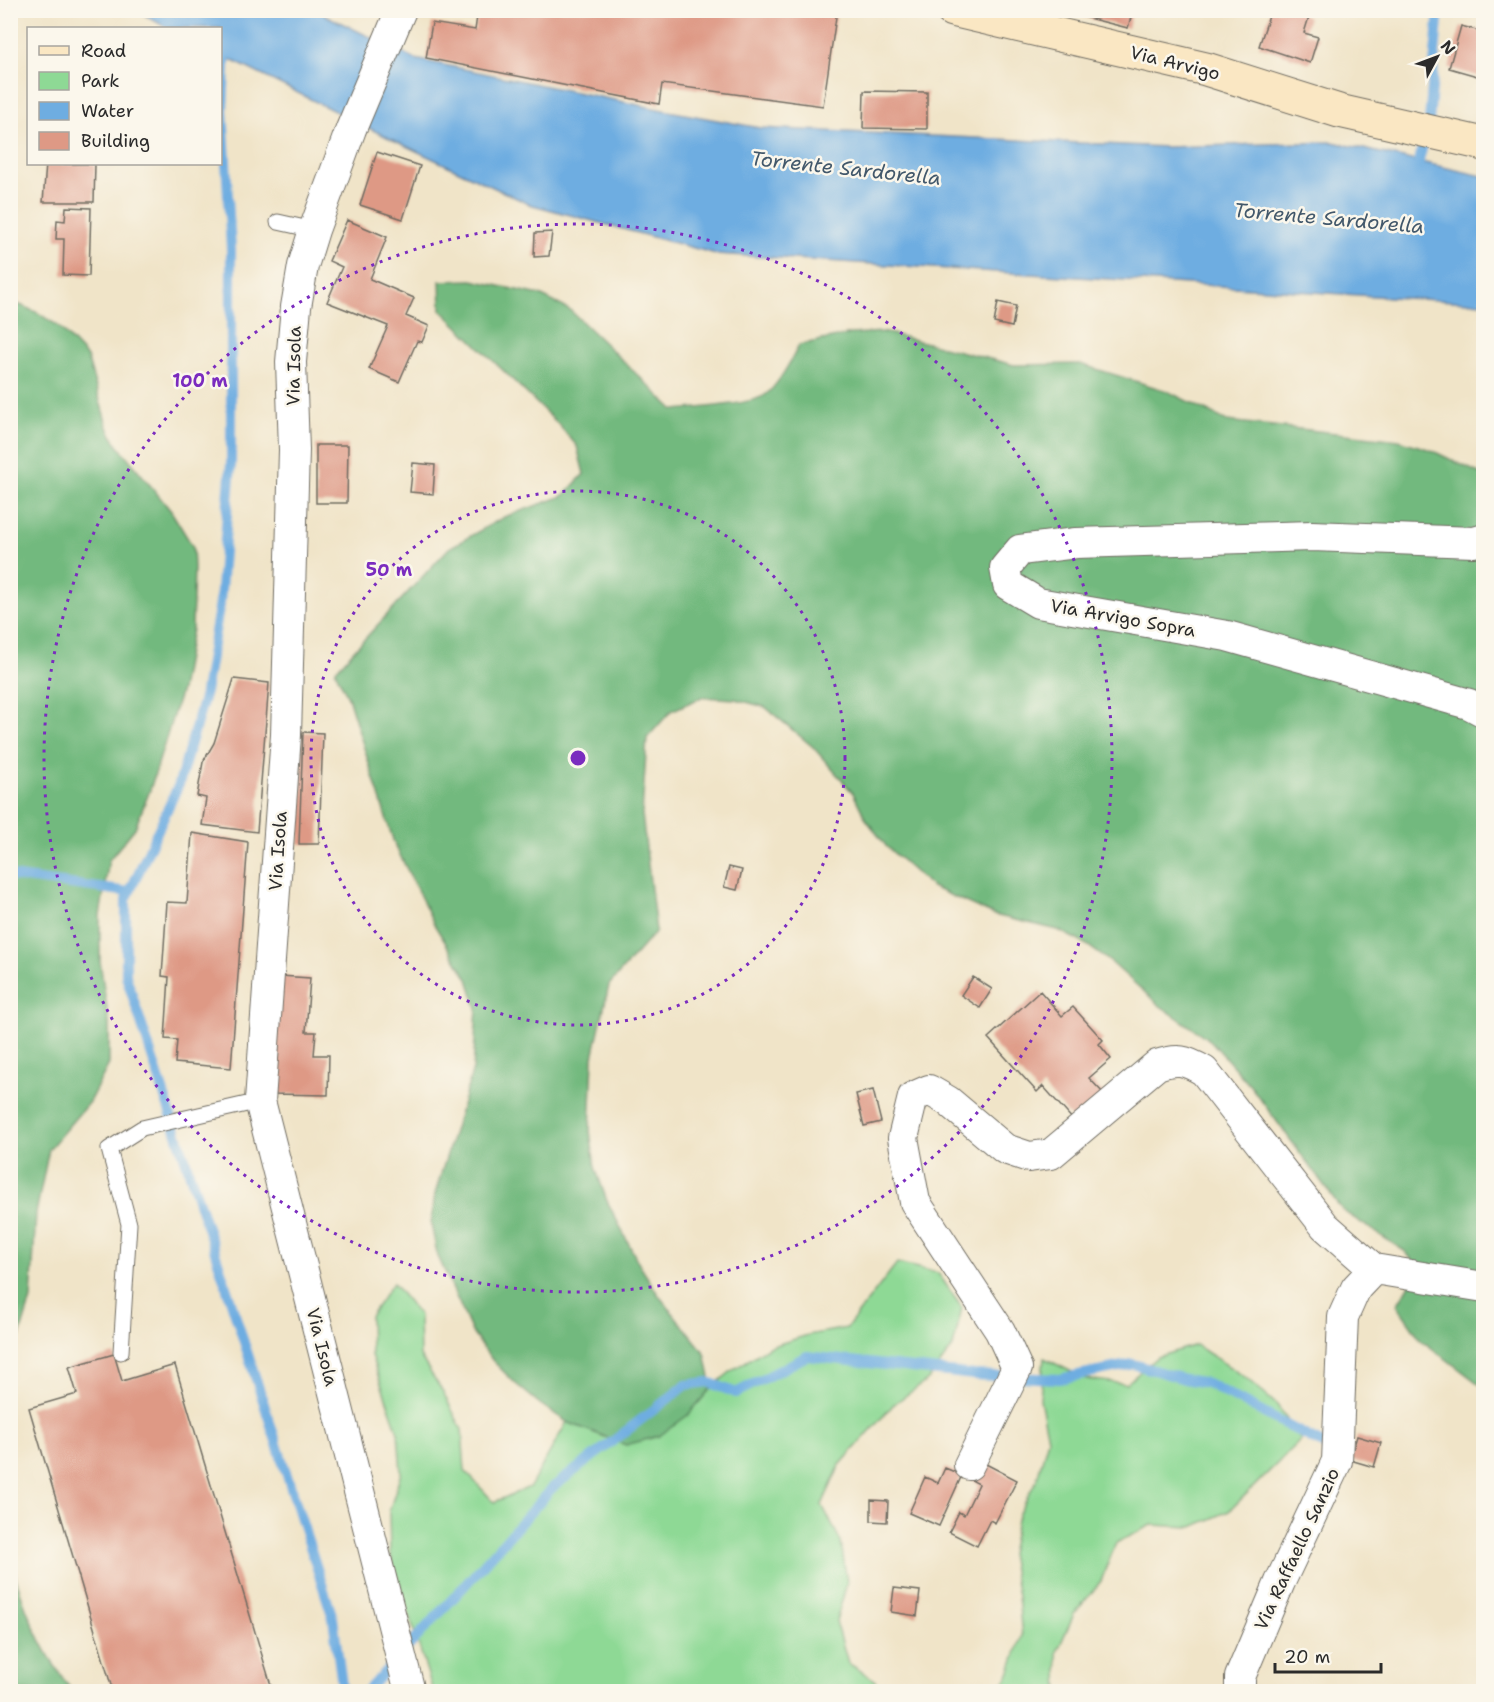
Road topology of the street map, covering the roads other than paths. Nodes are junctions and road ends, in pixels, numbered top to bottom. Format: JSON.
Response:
{"nodes":[{"id":1,"x":952,"y":10,"type":"edge"},
{"id":2,"x":398,"y":20,"type":"edge"},
{"id":3,"x":1484,"y":144,"type":"edge"},
{"id":4,"x":278,"y":222,"type":"dead end"},
{"id":5,"x":314,"y":230,"type":"junction"},
{"id":6,"x":1484,"y":539,"type":"edge"},
{"id":7,"x":1484,"y":712,"type":"edge"},
{"id":8,"x":260,"y":1101,"type":"junction"},
{"id":9,"x":1374,"y":1269,"type":"junction"},
{"id":10,"x":1484,"y":1287,"type":"edge"},
{"id":11,"x":121,"y":1352,"type":"dead end"},
{"id":12,"x":969,"y":1465,"type":"dead end"},
{"id":13,"x":410,"y":1692,"type":"edge"},
{"id":14,"x":1240,"y":1692,"type":"edge"}],
"edges":[{"from":1,"to":3,"type":"main road","name":"Via Arvigo"},
{"from":2,"to":5,"type":"street","name":"Via Isola"},
{"from":4,"to":5,"type":"lane"},
{"from":5,"to":8,"type":"street","name":"Via Isola"},
{"from":6,"to":7,"type":"street","name":"Via Arvigo Sopra"},
{"from":8,"to":11,"type":"lane"},
{"from":8,"to":13,"type":"street","name":"Via Isola"},
{"from":9,"to":10,"type":"street"},
{"from":9,"to":12,"type":"street"},
{"from":9,"to":14,"type":"street","name":"Via Raffaello Sanzio"}]}
